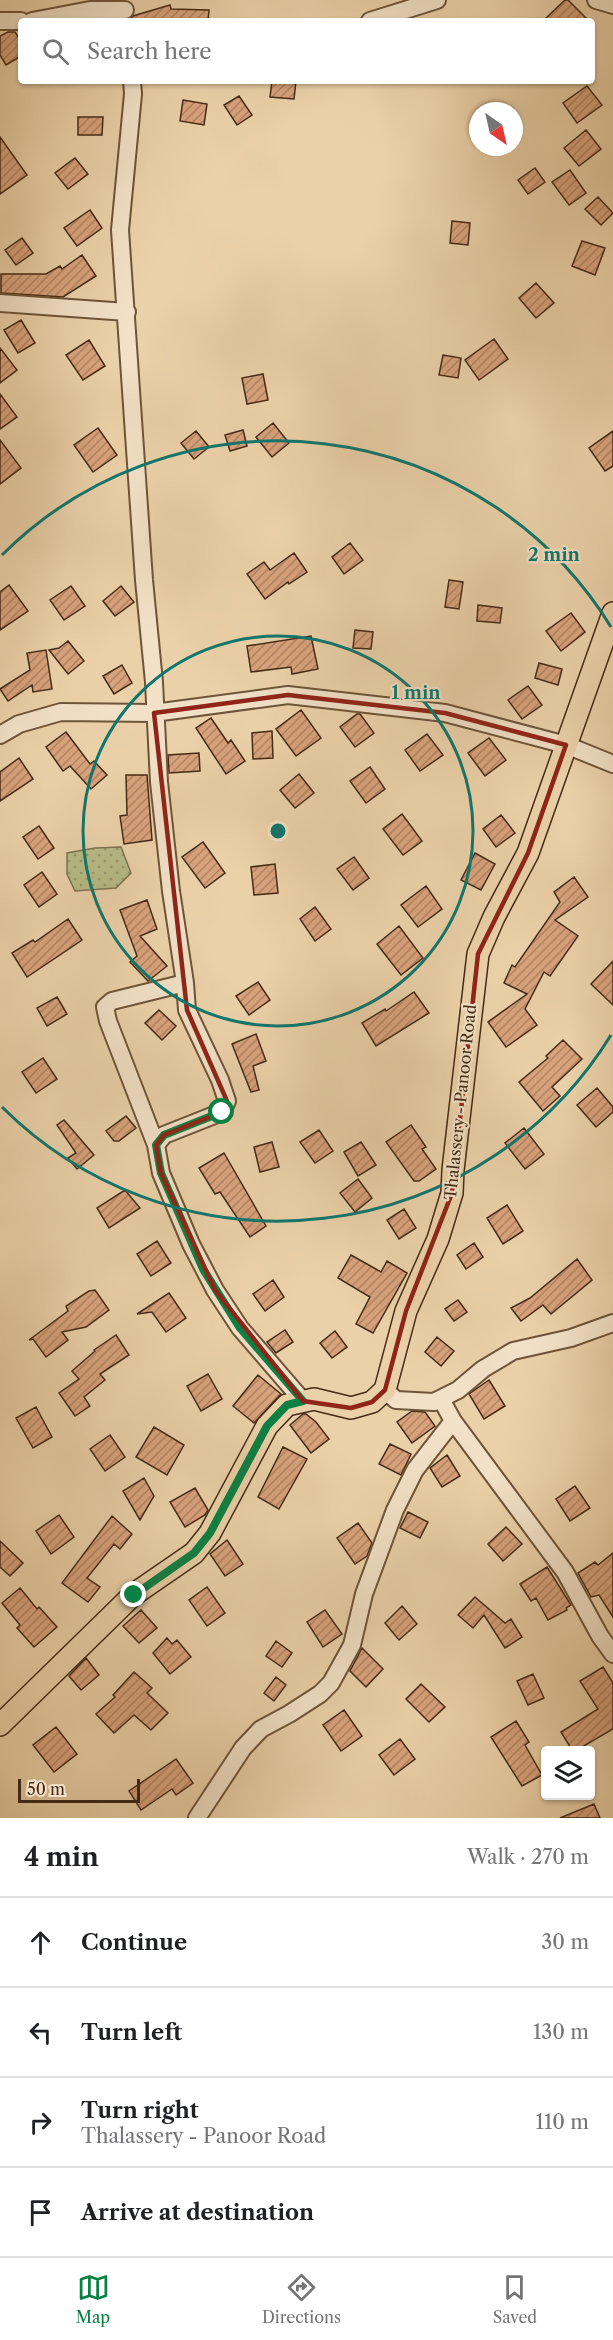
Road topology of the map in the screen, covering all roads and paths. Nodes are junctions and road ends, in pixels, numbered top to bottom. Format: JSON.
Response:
{"nodes":[{"id":1,"x":437,"y":0,"type":"edge"},
{"id":2,"x":596,"y":0,"type":"edge"},
{"id":3,"x":613,"y":5,"type":"edge"},
{"id":4,"x":125,"y":10,"type":"edge"},
{"id":5,"x":48,"y":18,"type":"edge"},
{"id":6,"x":380,"y":18,"type":"edge"},
{"id":7,"x":0,"y":21,"type":"edge"},
{"id":8,"x":18,"y":21,"type":"edge"},
{"id":9,"x":132,"y":84,"type":"edge"},
{"id":10,"x":0,"y":303,"type":"edge"},
{"id":11,"x":127,"y":312,"type":"junction"},
{"id":12,"x":613,"y":613,"type":"edge"},
{"id":13,"x":154,"y":713,"type":"junction"},
{"id":14,"x":0,"y":735,"type":"edge"},
{"id":15,"x":566,"y":745,"type":"junction"},
{"id":16,"x":613,"y":764,"type":"edge"},
{"id":17,"x":185,"y":983,"type":"junction"},
{"id":18,"x":156,"y":1145,"type":"junction"},
{"id":19,"x":613,"y":1323,"type":"edge"},
{"id":20,"x":385,"y":1390,"type":"junction"},
{"id":21,"x":441,"y":1399,"type":"junction"},
{"id":22,"x":303,"y":1401,"type":"junction"},
{"id":23,"x":453,"y":1420,"type":"junction"},
{"id":24,"x":613,"y":1654,"type":"edge"},
{"id":25,"x":0,"y":1725,"type":"edge"},
{"id":26,"x":197,"y":1818,"type":"edge"}],
"edges":[{"from":1,"to":6,"type":"street"},
{"from":2,"to":3,"type":"street"},
{"from":4,"to":5,"type":"street"},
{"from":7,"to":8,"type":"street"},
{"from":9,"to":11,"type":"street"},
{"from":10,"to":11,"type":"street"},
{"from":11,"to":13,"type":"street"},
{"from":12,"to":15,"type":"main road","name":"Thalassery - Panoor Road"},
{"from":13,"to":14,"type":"street"},
{"from":13,"to":15,"type":"street"},
{"from":13,"to":17,"type":"street"},
{"from":15,"to":16,"type":"street"},
{"from":15,"to":20,"type":"main road","name":"Thalassery - Panoor Road"},
{"from":17,"to":18,"type":"street"},
{"from":17,"to":18,"type":"street"},
{"from":18,"to":22,"type":"street"},
{"from":19,"to":21,"type":"street"},
{"from":20,"to":21,"type":"street"},
{"from":20,"to":22,"type":"main road"},
{"from":21,"to":23,"type":"street"},
{"from":22,"to":25,"type":"main road"},
{"from":23,"to":24,"type":"street"},
{"from":23,"to":26,"type":"street"}]}
